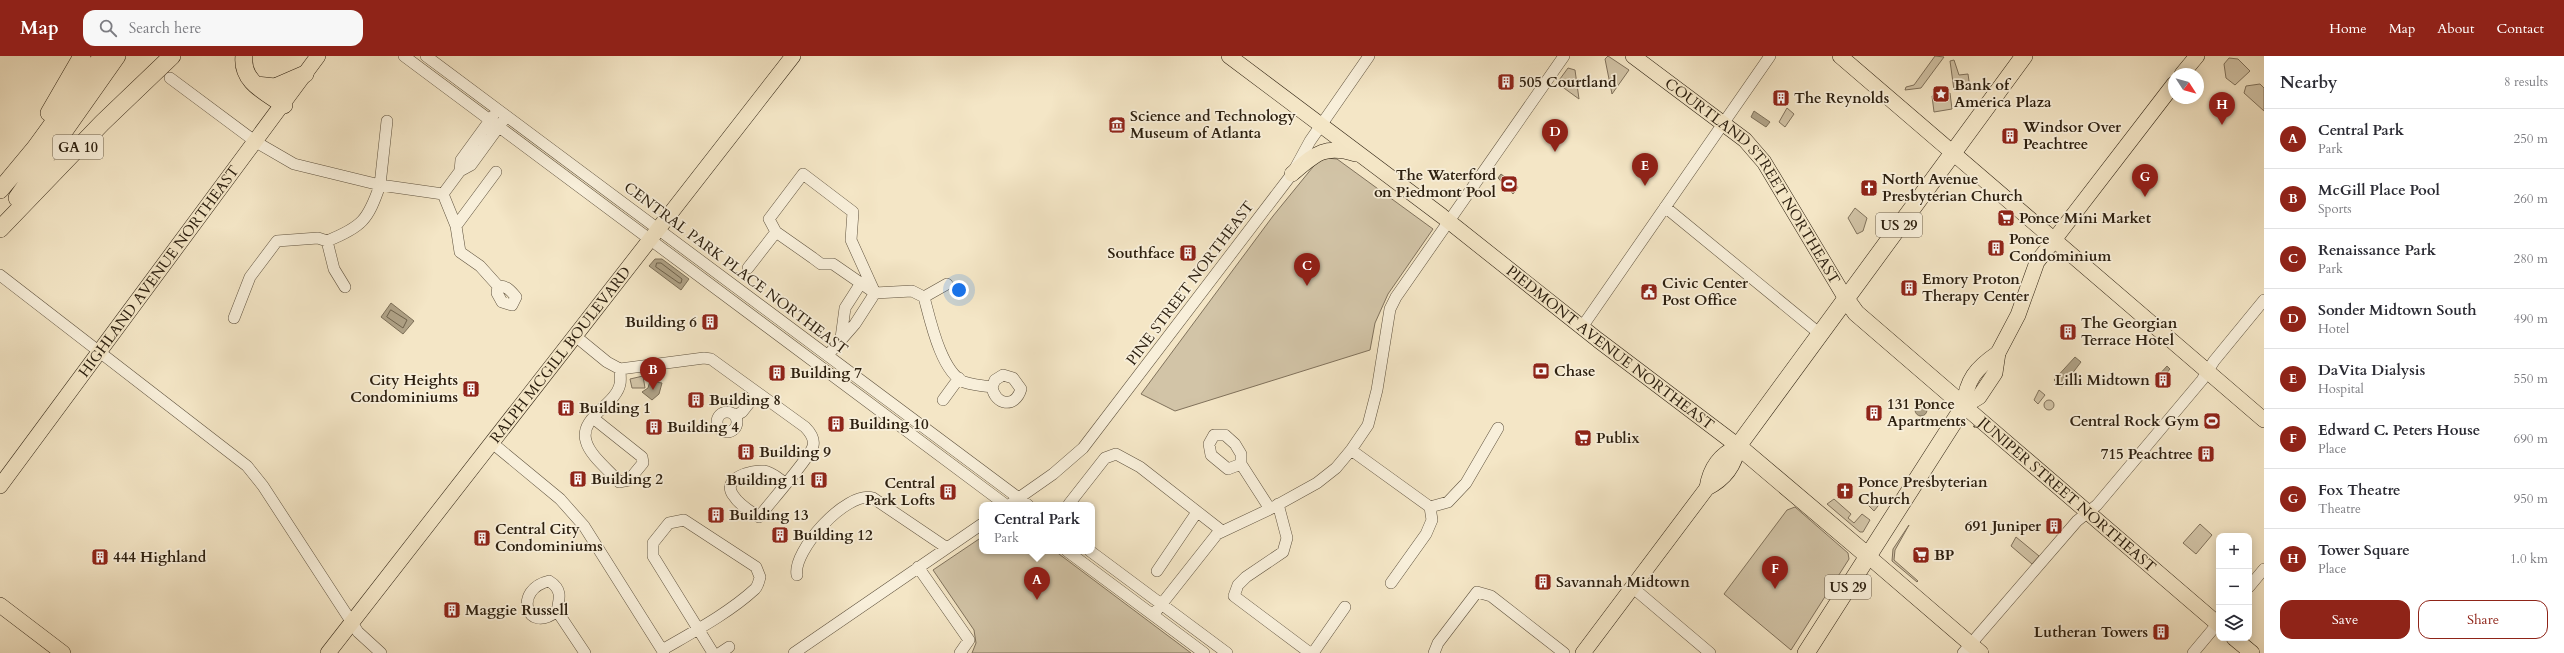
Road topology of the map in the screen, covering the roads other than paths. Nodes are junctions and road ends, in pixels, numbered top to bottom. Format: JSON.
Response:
{"nodes":[{"id":1,"x":82,"y":56,"type":"edge"},
{"id":2,"x":102,"y":56,"type":"edge"},
{"id":3,"x":118,"y":56,"type":"edge"},
{"id":4,"x":172,"y":56,"type":"edge"},
{"id":5,"x":244,"y":56,"type":"edge"},
{"id":6,"x":318,"y":56,"type":"edge"},
{"id":7,"x":323,"y":56,"type":"edge"},
{"id":8,"x":404,"y":56,"type":"edge"},
{"id":9,"x":426,"y":56,"type":"edge"},
{"id":10,"x":793,"y":56,"type":"edge"},
{"id":11,"x":1229,"y":56,"type":"edge"},
{"id":12,"x":1368,"y":56,"type":"edge"},
{"id":13,"x":1564,"y":56,"type":"edge"},
{"id":14,"x":1633,"y":56,"type":"edge"},
{"id":15,"x":1770,"y":56,"type":"edge"},
{"id":16,"x":1840,"y":56,"type":"edge"},
{"id":17,"x":2024,"y":56,"type":"edge"},
{"id":18,"x":2197,"y":56,"type":"edge"},
{"id":19,"x":2187,"y":68,"type":"edge"},
{"id":20,"x":306,"y":73,"type":"junction"},
{"id":21,"x":170,"y":78,"type":"dead end"},
{"id":22,"x":255,"y":85,"type":"junction"},
{"id":23,"x":2168,"y":92,"type":"edge"},
{"id":24,"x":284,"y":105,"type":"junction"},
{"id":25,"x":502,"y":113,"type":"junction"},
{"id":26,"x":387,"y":121,"type":"dead end"},
{"id":27,"x":1723,"y":123,"type":"junction"},
{"id":28,"x":494,"y":124,"type":"junction"},
{"id":29,"x":1321,"y":125,"type":"junction"},
{"id":30,"x":256,"y":142,"type":"junction"},
{"id":31,"x":1953,"y":152,"type":"junction"},
{"id":32,"x":1362,"y":156,"type":"junction"},
{"id":33,"x":496,"y":172,"type":"dead end"},
{"id":34,"x":1292,"y":174,"type":"junction"},
{"id":35,"x":380,"y":185,"type":"junction"},
{"id":36,"x":0,"y":189,"type":"edge"},
{"id":37,"x":443,"y":194,"type":"junction"},
{"id":38,"x":1665,"y":207,"type":"junction"},
{"id":39,"x":1449,"y":221,"type":"junction"},
{"id":40,"x":0,"y":222,"type":"edge"},
{"id":41,"x":456,"y":226,"type":"junction"},
{"id":42,"x":0,"y":229,"type":"edge"},
{"id":43,"x":776,"y":232,"type":"junction"},
{"id":44,"x":654,"y":234,"type":"junction"},
{"id":45,"x":2054,"y":240,"type":"junction"},
{"id":46,"x":327,"y":241,"type":"junction"},
{"id":47,"x":748,"y":268,"type":"dead end"},
{"id":48,"x":0,"y":275,"type":"edge"},
{"id":49,"x":861,"y":283,"type":"junction"},
{"id":50,"x":948,"y":284,"type":"dead end"},
{"id":51,"x":498,"y":286,"type":"dead end"},
{"id":52,"x":345,"y":287,"type":"dead end"},
{"id":53,"x":875,"y":293,"type":"junction"},
{"id":54,"x":924,"y":297,"type":"junction"},
{"id":55,"x":1846,"y":299,"type":"junction"},
{"id":56,"x":2264,"y":300,"type":"edge"},
{"id":57,"x":848,"y":302,"type":"junction"},
{"id":58,"x":860,"y":311,"type":"junction"},
{"id":59,"x":234,"y":318,"type":"dead end"},
{"id":60,"x":1582,"y":327,"type":"junction"},
{"id":61,"x":1820,"y":334,"type":"junction"},
{"id":62,"x":574,"y":335,"type":"junction"},
{"id":63,"x":844,"y":335,"type":"junction"},
{"id":64,"x":101,"y":352,"type":"junction"},
{"id":65,"x":828,"y":355,"type":"junction"},
{"id":66,"x":620,"y":369,"type":"junction"},
{"id":67,"x":2208,"y":371,"type":"junction"},
{"id":68,"x":959,"y":378,"type":"junction"},
{"id":69,"x":992,"y":387,"type":"dead end"},
{"id":70,"x":757,"y":393,"type":"junction"},
{"id":71,"x":943,"y":400,"type":"dead end"},
{"id":72,"x":1964,"y":406,"type":"junction"},
{"id":73,"x":735,"y":416,"type":"dead end"},
{"id":74,"x":593,"y":418,"type":"junction"},
{"id":75,"x":2264,"y":420,"type":"edge"},
{"id":76,"x":1498,"y":428,"type":"dead end"},
{"id":77,"x":491,"y":442,"type":"junction"},
{"id":78,"x":1738,"y":446,"type":"junction"},
{"id":79,"x":1351,"y":450,"type":"junction"},
{"id":80,"x":1240,"y":464,"type":"dead end"},
{"id":81,"x":785,"y":483,"type":"junction"},
{"id":82,"x":0,"y":486,"type":"edge"},
{"id":83,"x":1019,"y":498,"type":"junction"},
{"id":84,"x":1002,"y":502,"type":"edge"},
{"id":85,"x":1013,"y":502,"type":"edge"},
{"id":86,"x":1024,"y":502,"type":"edge"},
{"id":87,"x":1071,"y":502,"type":"edge"},
{"id":88,"x":1274,"y":507,"type":"junction"},
{"id":89,"x":1430,"y":508,"type":"junction"},
{"id":90,"x":1197,"y":512,"type":"junction"},
{"id":91,"x":2087,"y":512,"type":"junction"},
{"id":92,"x":979,"y":526,"type":"edge"},
{"id":93,"x":1222,"y":531,"type":"junction"},
{"id":94,"x":947,"y":548,"type":"junction"},
{"id":95,"x":1071,"y":554,"type":"edge"},
{"id":96,"x":1094,"y":554,"type":"edge"},
{"id":97,"x":1868,"y":556,"type":"junction"},
{"id":98,"x":918,"y":567,"type":"junction"},
{"id":99,"x":2264,"y":569,"type":"edge"},
{"id":100,"x":1157,"y":571,"type":"dead end"},
{"id":101,"x":798,"y":575,"type":"dead end"},
{"id":102,"x":1391,"y":583,"type":"dead end"},
{"id":103,"x":2252,"y":583,"type":"edge"},
{"id":104,"x":1632,"y":587,"type":"junction"},
{"id":105,"x":1161,"y":604,"type":"junction"},
{"id":106,"x":0,"y":605,"type":"edge"},
{"id":107,"x":1345,"y":607,"type":"dead end"},
{"id":108,"x":557,"y":611,"type":"dead end"},
{"id":109,"x":1153,"y":615,"type":"junction"},
{"id":110,"x":2216,"y":621,"type":"edge"},
{"id":111,"x":351,"y":622,"type":"junction"},
{"id":112,"x":2216,"y":627,"type":"edge"},
{"id":113,"x":698,"y":629,"type":"junction"},
{"id":114,"x":2238,"y":641,"type":"edge"},
{"id":115,"x":1971,"y":650,"type":"edge"},
{"id":116,"x":663,"y":652,"type":"edge"},
{"id":117,"x":63,"y":653,"type":"edge"},
{"id":118,"x":328,"y":653,"type":"edge"},
{"id":119,"x":381,"y":653,"type":"edge"},
{"id":120,"x":585,"y":653,"type":"edge"},
{"id":121,"x":713,"y":653,"type":"edge"},
{"id":122,"x":794,"y":653,"type":"edge"},
{"id":123,"x":960,"y":653,"type":"edge"},
{"id":124,"x":1204,"y":653,"type":"edge"},
{"id":125,"x":1227,"y":653,"type":"edge"},
{"id":126,"x":1312,"y":653,"type":"edge"},
{"id":127,"x":1434,"y":653,"type":"edge"},
{"id":128,"x":1564,"y":653,"type":"edge"},
{"id":129,"x":1583,"y":653,"type":"edge"},
{"id":130,"x":1710,"y":653,"type":"edge"},
{"id":131,"x":1806,"y":653,"type":"edge"},
{"id":132,"x":2193,"y":653,"type":"edge"},
{"id":133,"x":2252,"y":653,"type":"edge"}],
"edges":[{"from":1,"to":36,"type":"highway","number":"GA 10"},
{"from":2,"to":36,"type":"highway"},
{"from":3,"to":40,"type":"highway"},
{"from":4,"to":42,"type":"highway","number":"GA 10"},
{"from":5,"to":22,"type":"highway"},
{"from":6,"to":20,"type":"main road","name":"HIGHLAND AVENUE NORTHEAST"},
{"from":7,"to":20,"type":"main road"},
{"from":8,"to":28,"type":"street","name":"CENTRAL PARK PLACE NORTHEAST"},
{"from":9,"to":25,"type":"street","name":"CENTRAL PARK PLACE NORTHEAST"},
{"from":10,"to":44,"type":"main road","name":"RALPH MCGILL BOULEVARD"},
{"from":11,"to":29,"type":"main road","name":"PIEDMONT AVENUE NORTHEAST"},
{"from":12,"to":29,"type":"street","name":"PINE STREET NORTHEAST"},
{"from":13,"to":39,"type":"street"},
{"from":14,"to":27,"type":"main road","name":"COURTLAND STREET NORTHEAST"},
{"from":15,"to":27,"type":"street"},
{"from":16,"to":31,"type":"main road"},
{"from":17,"to":31,"type":"highway","number":"US 29"},
{"from":18,"to":19,"type":"main road"},
{"from":20,"to":22,"type":"highway"},
{"from":20,"to":24,"type":"main road","name":"HIGHLAND AVENUE NORTHEAST"},
{"from":21,"to":30,"type":"street"},
{"from":22,"to":24,"type":"highway"},
{"from":23,"to":45,"type":"main road"},
{"from":24,"to":30,"type":"main road","name":"HIGHLAND AVENUE NORTHEAST"},
{"from":25,"to":28,"type":"street"},
{"from":25,"to":44,"type":"street","name":"CENTRAL PARK PLACE NORTHEAST"},
{"from":26,"to":35,"type":"street"},
{"from":27,"to":38,"type":"street"},
{"from":27,"to":55,"type":"main road","name":"COURTLAND STREET NORTHEAST"},
{"from":28,"to":37,"type":"street"},
{"from":28,"to":44,"type":"street","name":"CENTRAL PARK PLACE NORTHEAST"},
{"from":29,"to":32,"type":"main road","name":"PIEDMONT AVENUE NORTHEAST"},
{"from":29,"to":34,"type":"street","name":"PINE STREET NORTHEAST"},
{"from":30,"to":35,"type":"street"},
{"from":30,"to":64,"type":"main road","name":"HIGHLAND AVENUE NORTHEAST"},
{"from":31,"to":45,"type":"main road"},
{"from":31,"to":55,"type":"highway","number":"US 29"},
{"from":32,"to":34,"type":"main road"},
{"from":32,"to":39,"type":"main road","name":"PIEDMONT AVENUE NORTHEAST"},
{"from":33,"to":41,"type":"street"},
{"from":34,"to":83,"type":"street","name":"PINE STREET NORTHEAST"},
{"from":35,"to":37,"type":"street"},
{"from":35,"to":46,"type":"street"},
{"from":37,"to":41,"type":"street"},
{"from":38,"to":60,"type":"street"},
{"from":38,"to":61,"type":"street"},
{"from":39,"to":60,"type":"main road","name":"PIEDMONT AVENUE NORTHEAST"},
{"from":39,"to":79,"type":"street"},
{"from":41,"to":51,"type":"street"},
{"from":43,"to":47,"type":"street"},
{"from":43,"to":49,"type":"street"},
{"from":43,"to":53,"type":"street"},
{"from":44,"to":62,"type":"main road","name":"RALPH MCGILL BOULEVARD"},
{"from":44,"to":65,"type":"street","name":"CENTRAL PARK PLACE NORTHEAST"},
{"from":44,"to":84,"type":"street","name":"CENTRAL PARK PLACE NORTHEAST"},
{"from":45,"to":67,"type":"main road"},
{"from":45,"to":72,"type":"main road"},
{"from":46,"to":52,"type":"street"},
{"from":46,"to":59,"type":"street"},
{"from":48,"to":64,"type":"street"},
{"from":49,"to":53,"type":"street"},
{"from":49,"to":57,"type":"street"},
{"from":50,"to":54,"type":"street"},
{"from":53,"to":54,"type":"street"},
{"from":53,"to":58,"type":"street"},
{"from":54,"to":68,"type":"street"},
{"from":55,"to":61,"type":"highway","number":"US 29"},
{"from":55,"to":72,"type":"highway","name":"JUNIPER STREET NORTHEAST"},
{"from":56,"to":67,"type":"street"},
{"from":57,"to":58,"type":"street"},
{"from":57,"to":63,"type":"street"},
{"from":58,"to":63,"type":"street"},
{"from":60,"to":78,"type":"main road","name":"PIEDMONT AVENUE NORTHEAST"},
{"from":61,"to":78,"type":"highway","number":"US 29"},
{"from":62,"to":66,"type":"street"},
{"from":62,"to":77,"type":"main road","name":"RALPH MCGILL BOULEVARD"},
{"from":63,"to":65,"type":"street"},
{"from":64,"to":82,"type":"main road","name":"HIGHLAND AVENUE NORTHEAST"},
{"from":64,"to":111,"type":"street"},
{"from":65,"to":83,"type":"street","name":"CENTRAL PARK PLACE NORTHEAST"},
{"from":66,"to":70,"type":"street"},
{"from":66,"to":74,"type":"street"},
{"from":67,"to":75,"type":"main road"},
{"from":67,"to":91,"type":"street"},
{"from":68,"to":69,"type":"street"},
{"from":68,"to":71,"type":"street"},
{"from":70,"to":73,"type":"street"},
{"from":70,"to":81,"type":"street"},
{"from":72,"to":91,"type":"main road","name":"JUNIPER STREET NORTHEAST"},
{"from":72,"to":97,"type":"highway","number":"US 29"},
{"from":74,"to":74,"type":"street"},
{"from":76,"to":89,"type":"street"},
{"from":77,"to":111,"type":"main road","name":"RALPH MCGILL BOULEVARD"},
{"from":77,"to":116,"type":"street"},
{"from":78,"to":97,"type":"highway","name":"PIEDMONT AVENUE NORTHEAST","number":"US 29"},
{"from":78,"to":104,"type":"main road"},
{"from":79,"to":88,"type":"street"},
{"from":79,"to":89,"type":"street"},
{"from":80,"to":88,"type":"street"},
{"from":81,"to":81,"type":"street"},
{"from":83,"to":85,"type":"street","name":"PINE STREET NORTHEAST"},
{"from":83,"to":86,"type":"street","name":"CENTRAL PARK PLACE NORTHEAST"},
{"from":87,"to":90,"type":"street"},
{"from":88,"to":93,"type":"street"},
{"from":88,"to":126,"type":"street"},
{"from":89,"to":102,"type":"street"},
{"from":90,"to":93,"type":"street"},
{"from":90,"to":100,"type":"street"},
{"from":91,"to":110,"type":"main road","name":"JUNIPER STREET NORTHEAST"},
{"from":91,"to":115,"type":"street"},
{"from":92,"to":94,"type":"street"},
{"from":93,"to":105,"type":"street"},
{"from":94,"to":98,"type":"street"},
{"from":94,"to":101,"type":"street"},
{"from":95,"to":109,"type":"street"},
{"from":96,"to":105,"type":"street"},
{"from":97,"to":115,"type":"main road","name":"PIEDMONT AVENUE NORTHEAST"},
{"from":97,"to":131,"type":"highway","number":"US 29"},
{"from":98,"to":122,"type":"street"},
{"from":98,"to":123,"type":"street"},
{"from":99,"to":103,"type":"street"},
{"from":104,"to":129,"type":"main road"},
{"from":104,"to":130,"type":"street"},
{"from":105,"to":109,"type":"street"},
{"from":105,"to":125,"type":"street"},
{"from":106,"to":117,"type":"main road"},
{"from":107,"to":126,"type":"street"},
{"from":108,"to":120,"type":"street"},
{"from":109,"to":124,"type":"street"},
{"from":111,"to":118,"type":"main road","name":"RALPH MCGILL BOULEVARD"},
{"from":111,"to":119,"type":"street"},
{"from":112,"to":132,"type":"street"},
{"from":113,"to":113,"type":"street"},
{"from":113,"to":116,"type":"street"},
{"from":113,"to":121,"type":"street"},
{"from":114,"to":133,"type":"main road"},
{"from":127,"to":128,"type":"street"}]}
